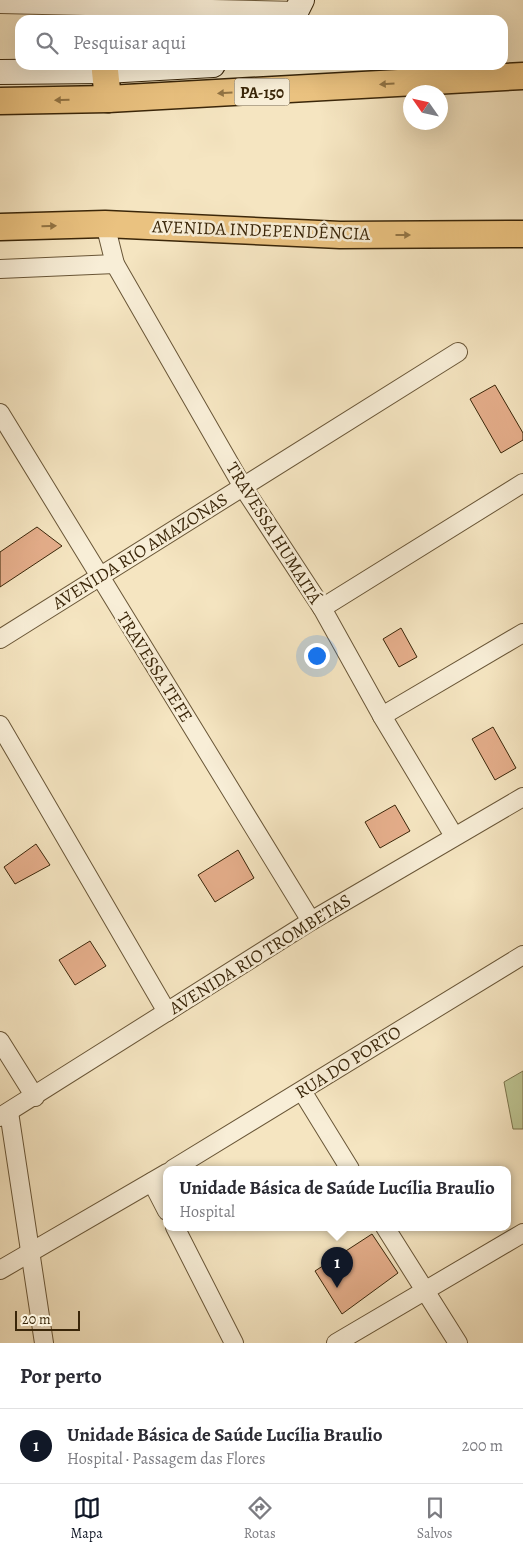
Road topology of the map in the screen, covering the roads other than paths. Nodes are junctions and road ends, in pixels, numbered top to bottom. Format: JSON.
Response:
{"nodes":[{"id":1,"x":0,"y":4,"type":"edge"},
{"id":2,"x":114,"y":4,"type":"edge"},
{"id":3,"x":297,"y":10,"type":"edge"},
{"id":4,"x":123,"y":70,"type":"edge"},
{"id":5,"x":105,"y":71,"type":"junction"},
{"id":6,"x":0,"y":72,"type":"edge"},
{"id":7,"x":523,"y":76,"type":"edge"},
{"id":8,"x":108,"y":99,"type":"junction"},
{"id":9,"x":1,"y":101,"type":"edge"},
{"id":10,"x":105,"y":224,"type":"junction"},
{"id":11,"x":4,"y":226,"type":"edge"},
{"id":12,"x":523,"y":234,"type":"edge"},
{"id":13,"x":115,"y":264,"type":"junction"},
{"id":14,"x":0,"y":269,"type":"edge"},
{"id":15,"x":458,"y":352,"type":"dead end"},
{"id":16,"x":0,"y":413,"type":"edge"},
{"id":17,"x":523,"y":483,"type":"edge"},
{"id":18,"x":242,"y":487,"type":"junction"},
{"id":19,"x":99,"y":577,"type":"junction"},
{"id":20,"x":322,"y":608,"type":"junction"},
{"id":21,"x":523,"y":633,"type":"edge"},
{"id":22,"x":0,"y":639,"type":"edge"},
{"id":23,"x":382,"y":716,"type":"junction"},
{"id":24,"x":0,"y":725,"type":"edge"},
{"id":25,"x":523,"y":797,"type":"edge"},
{"id":26,"x":454,"y":836,"type":"junction"},
{"id":27,"x":310,"y":921,"type":"junction"},
{"id":28,"x":523,"y":955,"type":"edge"},
{"id":29,"x":167,"y":1012,"type":"junction"},
{"id":30,"x":0,"y":1041,"type":"edge"},
{"id":31,"x":302,"y":1091,"type":"junction"},
{"id":32,"x":34,"y":1097,"type":"junction"},
{"id":33,"x":4,"y":1115,"type":"edge"},
{"id":34,"x":178,"y":1166,"type":"edge"},
{"id":35,"x":348,"y":1166,"type":"edge"},
{"id":36,"x":160,"y":1177,"type":"edge"},
{"id":37,"x":163,"y":1192,"type":"edge"},
{"id":38,"x":177,"y":1231,"type":"edge"},
{"id":39,"x":387,"y":1231,"type":"edge"},
{"id":40,"x":523,"y":1233,"type":"edge"},
{"id":41,"x":30,"y":1251,"type":"junction"},
{"id":42,"x":0,"y":1270,"type":"edge"},
{"id":43,"x":424,"y":1290,"type":"junction"},
{"id":44,"x":44,"y":1343,"type":"edge"},
{"id":45,"x":234,"y":1343,"type":"edge"},
{"id":46,"x":336,"y":1343,"type":"edge"},
{"id":47,"x":458,"y":1343,"type":"edge"}],
"edges":[{"from":1,"to":2,"type":"street"},
{"from":2,"to":3,"type":"street"},
{"from":4,"to":5,"type":"street"},
{"from":5,"to":6,"type":"street"},
{"from":5,"to":8,"type":"main road"},
{"from":7,"to":8,"type":"main road","number":"PA-150","one_way":true},
{"from":8,"to":9,"type":"main road","number":"PA-150","one_way":true},
{"from":11,"to":10,"type":"main road","name":"AVENIDA INDEPENDÊNCIA","one_way":true},
{"from":10,"to":12,"type":"main road","name":"AVENIDA INDEPENDÊNCIA","one_way":true},
{"from":10,"to":13,"type":"street","name":"TRAVESSA HUMAITÁ"},
{"from":13,"to":14,"type":"street"},
{"from":13,"to":18,"type":"street","name":"TRAVESSA HUMAITÁ"},
{"from":15,"to":18,"type":"street","name":"AVENIDA RIO AMAZONAS"},
{"from":16,"to":19,"type":"street","name":"TRAVESSA TEFE"},
{"from":17,"to":20,"type":"street"},
{"from":18,"to":19,"type":"street","name":"AVENIDA RIO AMAZONAS"},
{"from":18,"to":20,"type":"street","name":"TRAVESSA HUMAITÁ"},
{"from":19,"to":22,"type":"street","name":"AVENIDA RIO AMAZONAS"},
{"from":19,"to":27,"type":"street","name":"TRAVESSA TEFE"},
{"from":20,"to":23,"type":"street","name":"TRAVESSA HUMAITÁ"},
{"from":21,"to":23,"type":"street"},
{"from":23,"to":26,"type":"street","name":"TRAVESSA HUMAITÁ"},
{"from":24,"to":29,"type":"street"},
{"from":25,"to":26,"type":"street","name":"AVENIDA RIO TROMBETAS"},
{"from":26,"to":27,"type":"street","name":"AVENIDA RIO TROMBETAS"},
{"from":27,"to":29,"type":"street","name":"AVENIDA RIO TROMBETAS"},
{"from":28,"to":31,"type":"street","name":"RUA DO PORTO"},
{"from":29,"to":32,"type":"street","name":"AVENIDA RIO TROMBETAS"},
{"from":30,"to":32,"type":"street"},
{"from":31,"to":34,"type":"street","name":"RUA DO PORTO"},
{"from":31,"to":35,"type":"street"},
{"from":32,"to":33,"type":"street","name":"AVENIDA RIO TROMBETAS"},
{"from":33,"to":41,"type":"street"},
{"from":36,"to":37,"type":"street"},
{"from":36,"to":41,"type":"street"},
{"from":38,"to":45,"type":"street"},
{"from":39,"to":43,"type":"street"},
{"from":40,"to":43,"type":"street"},
{"from":41,"to":42,"type":"street"},
{"from":41,"to":44,"type":"street"},
{"from":43,"to":46,"type":"street"},
{"from":43,"to":47,"type":"street"}]}
